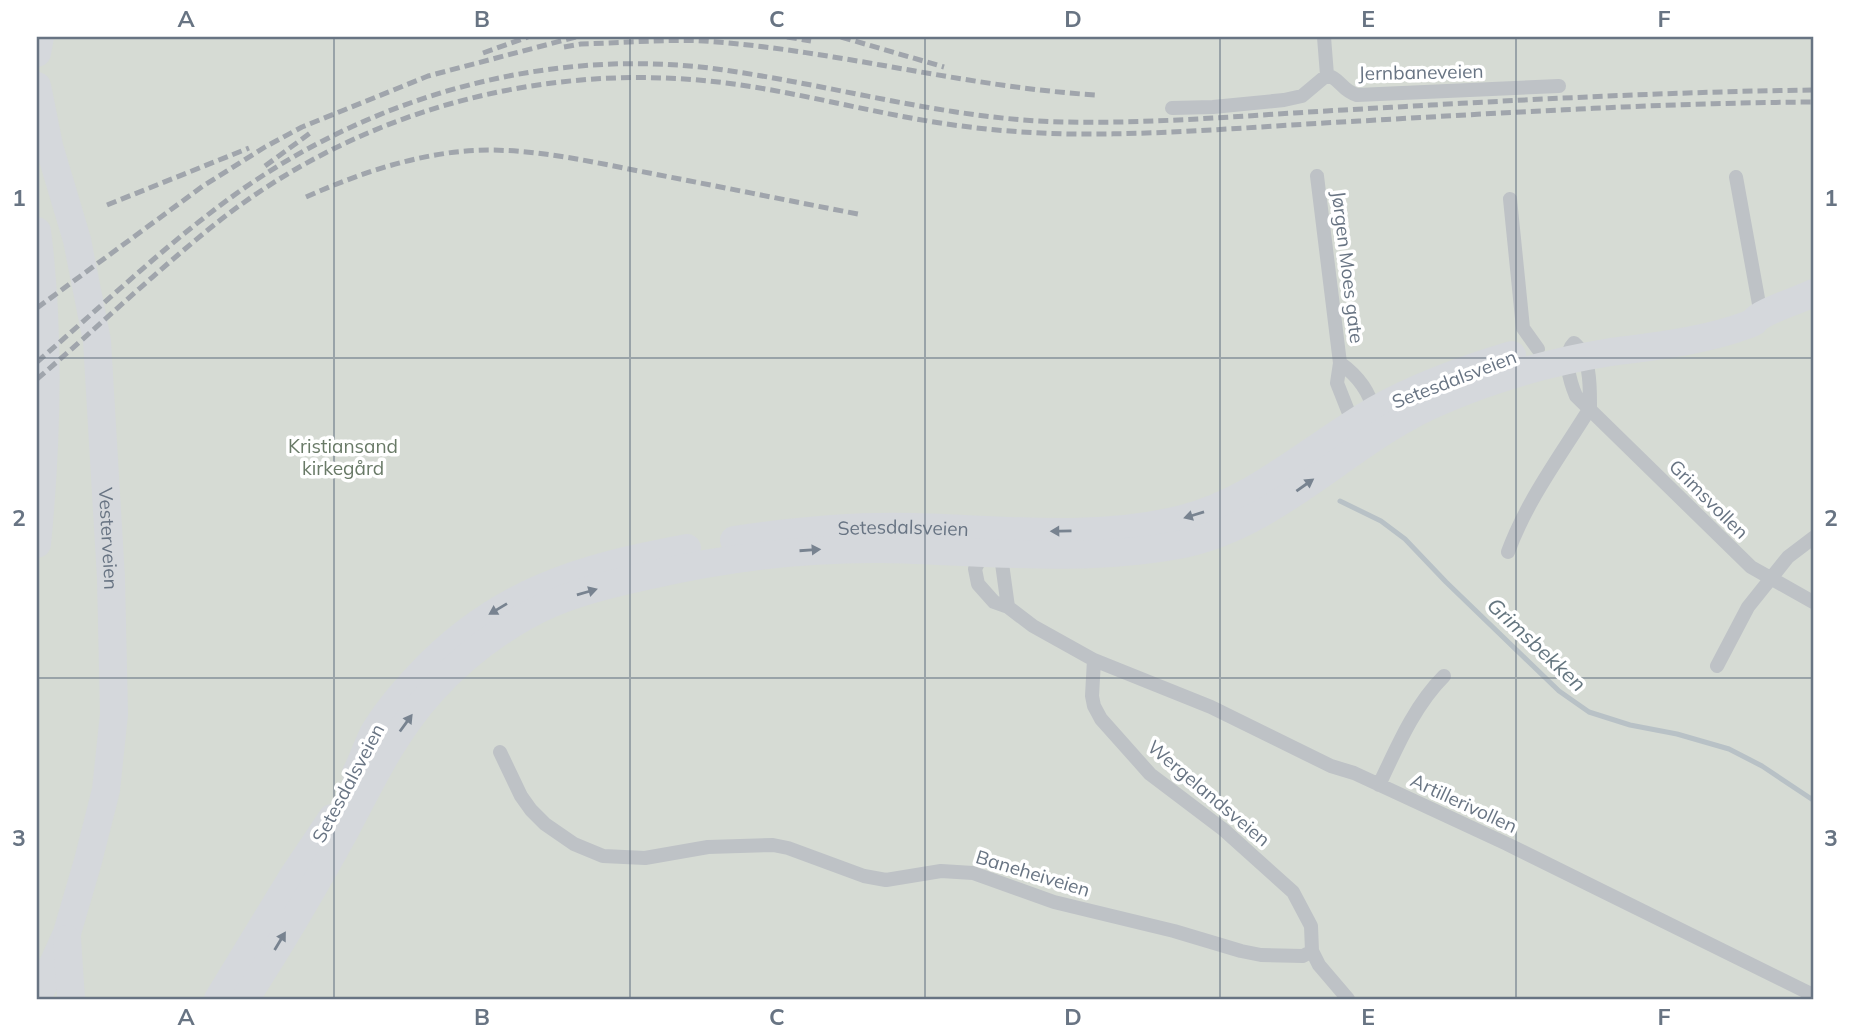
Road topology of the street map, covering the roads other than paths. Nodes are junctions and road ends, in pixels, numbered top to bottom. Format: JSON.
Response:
{"nodes":[{"id":1,"x":40,"y":37,"type":"edge"},
{"id":2,"x":1324,"y":37,"type":"edge"},
{"id":3,"x":37,"y":53,"type":"edge"},
{"id":4,"x":1327,"y":75,"type":"junction"},
{"id":5,"x":37,"y":86,"type":"edge"},
{"id":6,"x":1559,"y":86,"type":"dead end"},
{"id":7,"x":1172,"y":108,"type":"dead end"},
{"id":8,"x":43,"y":135,"type":"edge"},
{"id":9,"x":1317,"y":176,"type":"dead end"},
{"id":10,"x":1736,"y":177,"type":"dead end"},
{"id":11,"x":1510,"y":199,"type":"dead end"},
{"id":12,"x":37,"y":231,"type":"edge"},
{"id":13,"x":1813,"y":293,"type":"edge"},
{"id":14,"x":1761,"y":316,"type":"junction"},
{"id":15,"x":1538,"y":349,"type":"junction"},
{"id":16,"x":1576,"y":354,"type":"junction"},
{"id":17,"x":1340,"y":363,"type":"junction"},
{"id":18,"x":1590,"y":408,"type":"junction"},
{"id":19,"x":1367,"y":424,"type":"junction"},
{"id":20,"x":1813,"y":538,"type":"edge"},
{"id":21,"x":37,"y":544,"type":"edge"},
{"id":22,"x":993,"y":545,"type":"junction"},
{"id":23,"x":1508,"y":552,"type":"dead end"},
{"id":24,"x":1771,"y":578,"type":"junction"},
{"id":25,"x":1813,"y":602,"type":"edge"},
{"id":26,"x":1008,"y":607,"type":"junction"},
{"id":27,"x":1094,"y":660,"type":"junction"},
{"id":28,"x":1717,"y":666,"type":"dead end"},
{"id":29,"x":1444,"y":676,"type":"dead end"},
{"id":30,"x":499,"y":752,"type":"dead end"},
{"id":31,"x":1380,"y":785,"type":"junction"},
{"id":32,"x":67,"y":933,"type":"junction"},
{"id":33,"x":1312,"y":951,"type":"junction"},
{"id":34,"x":1813,"y":995,"type":"edge"},
{"id":35,"x":37,"y":999,"type":"edge"},
{"id":36,"x":71,"y":999,"type":"edge"},
{"id":37,"x":218,"y":999,"type":"edge"},
{"id":38,"x":245,"y":999,"type":"edge"},
{"id":39,"x":1348,"y":999,"type":"edge"}],
"edges":[{"from":1,"to":3,"type":"highway"},
{"from":2,"to":4,"type":"street"},
{"from":4,"to":6,"type":"street","name":"Jernbaneveien"},
{"from":4,"to":7,"type":"street"},
{"from":5,"to":8,"type":"highway","name":"Vesterveien"},
{"from":8,"to":32,"type":"highway","name":"Vesterveien"},
{"from":9,"to":17,"type":"street","name":"Jørgen Moes gate"},
{"from":10,"to":14,"type":"street"},
{"from":11,"to":15,"type":"street"},
{"from":12,"to":21,"type":"highway"},
{"from":13,"to":14,"type":"highway","name":"Setesdalsveien"},
{"from":14,"to":16,"type":"highway","name":"Setesdalsveien"},
{"from":15,"to":16,"type":"highway","name":"Setesdalsveien"},
{"from":15,"to":19,"type":"highway","name":"Setesdalsveien"},
{"from":16,"to":18,"type":"street","name":"Grimsvollen"},
{"from":16,"to":19,"type":"highway","name":"Setesdalsveien"},
{"from":17,"to":19,"type":"street","name":"Jørgen Moes gate"},
{"from":17,"to":19,"type":"street","name":"Jørgen Moes gate"},
{"from":18,"to":23,"type":"street"},
{"from":18,"to":24,"type":"street","name":"Grimsvollen"},
{"from":19,"to":22,"type":"highway","name":"Setesdalsveien"},
{"from":20,"to":24,"type":"street"},
{"from":22,"to":26,"type":"street"},
{"from":22,"to":26,"type":"street"},
{"from":22,"to":37,"type":"highway","name":"Setesdalsveien","one_way":true},
{"from":38,"to":22,"type":"highway","name":"Setesdalsveien","one_way":true},
{"from":24,"to":25,"type":"street","name":"Grimsvollen"},
{"from":24,"to":28,"type":"street"},
{"from":26,"to":27,"type":"street"},
{"from":27,"to":31,"type":"street","name":"Artillerivollen"},
{"from":27,"to":33,"type":"street","name":"Wergelandsveien"},
{"from":29,"to":31,"type":"street"},
{"from":30,"to":33,"type":"street","name":"Baneheiveien"},
{"from":31,"to":34,"type":"street","name":"Artillerivollen"},
{"from":32,"to":35,"type":"highway","name":"Vesterveien"},
{"from":32,"to":36,"type":"highway","name":"Vesterveien"},
{"from":33,"to":39,"type":"street","name":"Wergelandsveien"}]}
